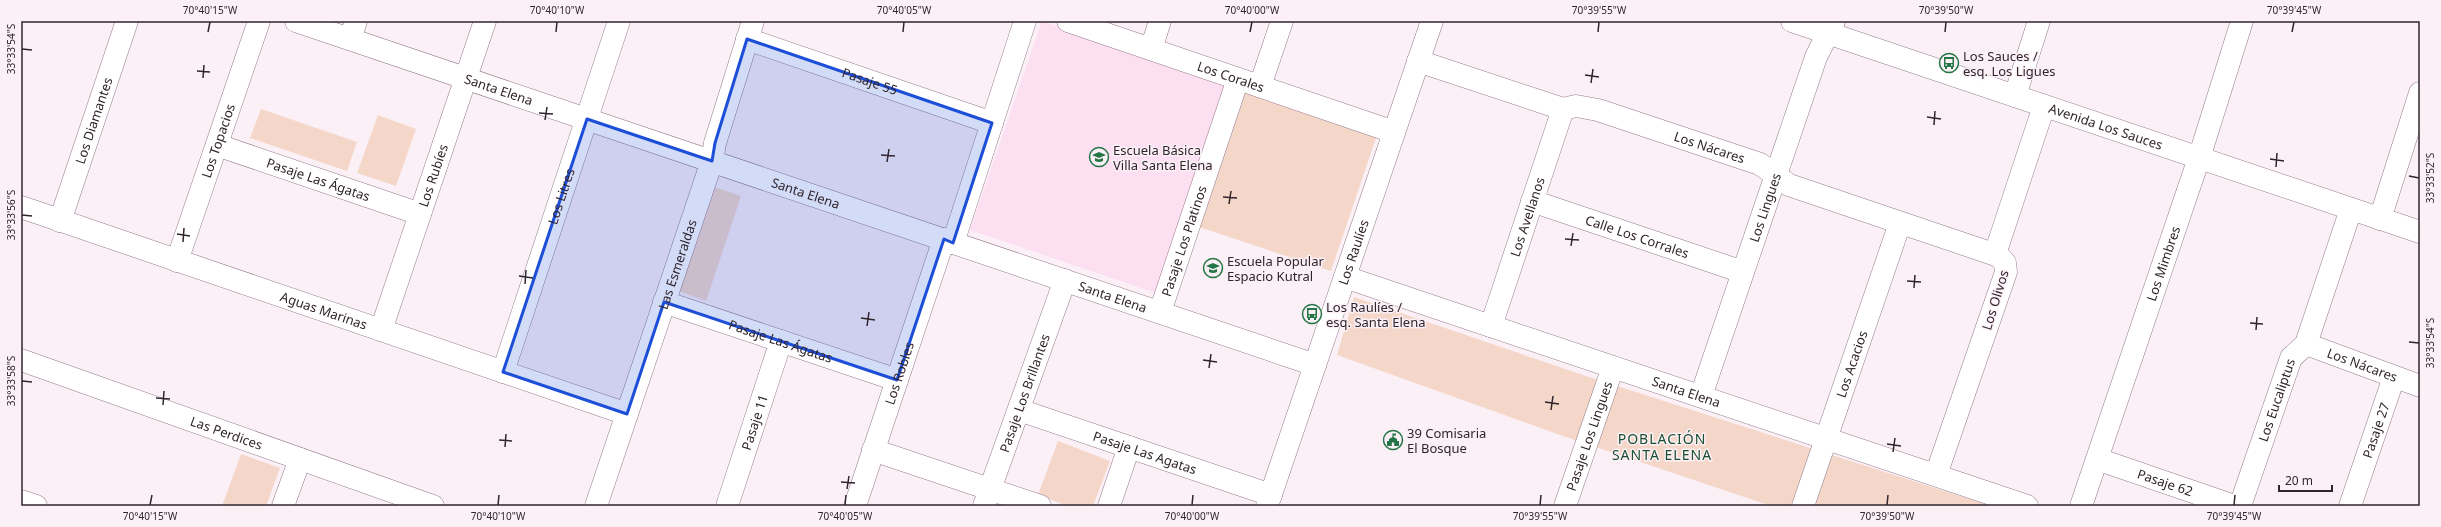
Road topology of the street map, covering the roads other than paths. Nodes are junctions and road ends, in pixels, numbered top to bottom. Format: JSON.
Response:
{"nodes":[{"id":1,"x":127,"y":21,"type":"edge"},
{"id":2,"x":259,"y":21,"type":"edge"},
{"id":3,"x":296,"y":21,"type":"edge"},
{"id":4,"x":485,"y":21,"type":"edge"},
{"id":5,"x":619,"y":21,"type":"edge"},
{"id":6,"x":1025,"y":21,"type":"edge"},
{"id":7,"x":1068,"y":21,"type":"edge"},
{"id":8,"x":1160,"y":21,"type":"edge"},
{"id":9,"x":1282,"y":21,"type":"edge"},
{"id":10,"x":1432,"y":21,"type":"edge"},
{"id":11,"x":1792,"y":21,"type":"edge"},
{"id":12,"x":2039,"y":21,"type":"edge"},
{"id":13,"x":2242,"y":21,"type":"edge"},
{"id":14,"x":1831,"y":27,"type":"edge"},
{"id":15,"x":353,"y":30,"type":"edge"},
{"id":16,"x":750,"y":30,"type":"edge"},
{"id":17,"x":1151,"y":49,"type":"junction"},
{"id":18,"x":1418,"y":60,"type":"junction"},
{"id":19,"x":465,"y":78,"type":"junction"},
{"id":20,"x":1238,"y":79,"type":"junction"},
{"id":21,"x":1260,"y":86,"type":"junction"},
{"id":22,"x":2420,"y":93,"type":"edge"},
{"id":23,"x":2015,"y":96,"type":"junction"},
{"id":24,"x":2044,"y":106,"type":"junction"},
{"id":25,"x":1563,"y":109,"type":"junction"},
{"id":26,"x":587,"y":119,"type":"junction"},
{"id":27,"x":992,"y":123,"type":"junction"},
{"id":28,"x":1394,"y":132,"type":"junction"},
{"id":29,"x":217,"y":145,"type":"junction"},
{"id":30,"x":2199,"y":158,"type":"junction"},
{"id":31,"x":712,"y":161,"type":"junction"},
{"id":32,"x":1776,"y":176,"type":"junction"},
{"id":33,"x":1532,"y":201,"type":"junction"},
{"id":34,"x":21,"y":207,"type":"edge"},
{"id":35,"x":2351,"y":209,"type":"junction"},
{"id":36,"x":420,"y":214,"type":"junction"},
{"id":37,"x":2380,"y":219,"type":"junction"},
{"id":38,"x":60,"y":221,"type":"junction"},
{"id":39,"x":1900,"y":223,"type":"junction"},
{"id":40,"x":2420,"y":232,"type":"edge"},
{"id":41,"x":948,"y":241,"type":"junction"},
{"id":42,"x":1995,"y":254,"type":"junction"},
{"id":43,"x":177,"y":261,"type":"junction"},
{"id":44,"x":1743,"y":272,"type":"junction"},
{"id":45,"x":1345,"y":277,"type":"junction"},
{"id":46,"x":1065,"y":280,"type":"junction"},
{"id":47,"x":664,"y":302,"type":"junction"},
{"id":48,"x":1160,"y":312,"type":"junction"},
{"id":49,"x":1491,"y":326,"type":"junction"},
{"id":50,"x":381,"y":330,"type":"junction"},
{"id":51,"x":781,"y":341,"type":"junction"},
{"id":52,"x":2306,"y":344,"type":"junction"},
{"id":53,"x":21,"y":360,"type":"edge"},
{"id":54,"x":1315,"y":365,"type":"junction"},
{"id":55,"x":1613,"y":367,"type":"junction"},
{"id":56,"x":503,"y":372,"type":"junction"},
{"id":57,"x":2394,"y":377,"type":"junction"},
{"id":58,"x":897,"y":380,"type":"junction"},
{"id":59,"x":2420,"y":386,"type":"edge"},
{"id":60,"x":1701,"y":396,"type":"junction"},
{"id":61,"x":1019,"y":410,"type":"junction"},
{"id":62,"x":627,"y":414,"type":"junction"},
{"id":63,"x":1826,"y":438,"type":"junction"},
{"id":64,"x":1128,"y":447,"type":"junction"},
{"id":65,"x":873,"y":450,"type":"junction"},
{"id":66,"x":300,"y":459,"type":"junction"},
{"id":67,"x":2097,"y":459,"type":"junction"},
{"id":68,"x":1936,"y":475,"type":"junction"},
{"id":69,"x":987,"y":498,"type":"edge"},
{"id":70,"x":21,"y":501,"type":"edge"},
{"id":71,"x":1269,"y":501,"type":"edge"},
{"id":72,"x":728,"y":503,"type":"dead end"},
{"id":73,"x":36,"y":506,"type":"edge"},
{"id":74,"x":283,"y":506,"type":"edge"},
{"id":75,"x":433,"y":506,"type":"edge"},
{"id":76,"x":596,"y":506,"type":"edge"},
{"id":77,"x":855,"y":506,"type":"edge"},
{"id":78,"x":1040,"y":506,"type":"edge"},
{"id":79,"x":1108,"y":506,"type":"edge"},
{"id":80,"x":1565,"y":506,"type":"edge"},
{"id":81,"x":1803,"y":506,"type":"edge"},
{"id":82,"x":2027,"y":506,"type":"edge"},
{"id":83,"x":2081,"y":506,"type":"edge"},
{"id":84,"x":2234,"y":506,"type":"edge"},
{"id":85,"x":2240,"y":506,"type":"edge"},
{"id":86,"x":2350,"y":506,"type":"edge"}],
"edges":[{"from":1,"to":38,"type":"street","name":"Los Diamantes"},
{"from":2,"to":29,"type":"street","name":"Los Topacios"},
{"from":3,"to":15,"type":"street","name":"Santa Elena"},
{"from":4,"to":19,"type":"street","name":"Los Rubíes"},
{"from":5,"to":26,"type":"street","name":"Los Litres"},
{"from":6,"to":27,"type":"street","name":"Los Robles"},
{"from":7,"to":17,"type":"street","name":"Los Corales"},
{"from":8,"to":17,"type":"street"},
{"from":9,"to":21,"type":"street"},
{"from":10,"to":18,"type":"street","name":"Los Raulíes"},
{"from":11,"to":14,"type":"street","name":"Avenida Los Sauces"},
{"from":12,"to":23,"type":"street"},
{"from":13,"to":30,"type":"street","name":"Los Mimbres"},
{"from":14,"to":23,"type":"street","name":"Avenida Los Sauces"},
{"from":14,"to":32,"type":"street","name":"Los Lingues"},
{"from":15,"to":19,"type":"street","name":"Santa Elena"},
{"from":16,"to":27,"type":"street","name":"Pasaje 55"},
{"from":16,"to":31,"type":"street","name":"Las Esmeraldas"},
{"from":17,"to":20,"type":"street","name":"Los Corales"},
{"from":18,"to":25,"type":"street","name":"Los Nácares"},
{"from":18,"to":28,"type":"street","name":"Los Raulíes"},
{"from":19,"to":26,"type":"street","name":"Santa Elena"},
{"from":19,"to":36,"type":"street","name":"Los Rubíes"},
{"from":20,"to":21,"type":"street","name":"Los Corales"},
{"from":20,"to":48,"type":"street","name":"Pasaje Los Platinos"},
{"from":21,"to":28,"type":"street","name":"Los Corales"},
{"from":22,"to":37,"type":"street"},
{"from":23,"to":24,"type":"street","name":"Avenida Los Sauces"},
{"from":24,"to":30,"type":"street","name":"Avenida Los Sauces"},
{"from":24,"to":42,"type":"street","name":"Los Olivos"},
{"from":25,"to":32,"type":"street","name":"Los Nácares"},
{"from":25,"to":33,"type":"street","name":"Los Avellanos"},
{"from":26,"to":31,"type":"street","name":"Santa Elena"},
{"from":26,"to":56,"type":"street","name":"Los Litres"},
{"from":27,"to":41,"type":"street","name":"Los Robles"},
{"from":28,"to":45,"type":"street","name":"Los Raulíes"},
{"from":29,"to":36,"type":"street","name":"Pasaje Las Ágatas"},
{"from":29,"to":43,"type":"street","name":"Los Topacios"},
{"from":30,"to":35,"type":"street","name":"Avenida Los Sauces"},
{"from":30,"to":67,"type":"street","name":"Los Mimbres"},
{"from":31,"to":41,"type":"street","name":"Santa Elena"},
{"from":31,"to":47,"type":"street","name":"Las Esmeraldas"},
{"from":32,"to":39,"type":"street","name":"Los Nácares"},
{"from":32,"to":44,"type":"street","name":"Los Lingues"},
{"from":33,"to":44,"type":"street","name":"Calle Los Corrales"},
{"from":33,"to":49,"type":"street","name":"Los Avellanos"},
{"from":34,"to":38,"type":"street","name":"Aguas Marinas"},
{"from":35,"to":37,"type":"street","name":"Avenida Los Sauces"},
{"from":35,"to":52,"type":"street"},
{"from":36,"to":50,"type":"street","name":"Los Rubíes"},
{"from":37,"to":40,"type":"street","name":"Avenida Los Sauces"},
{"from":38,"to":43,"type":"street","name":"Aguas Marinas"},
{"from":39,"to":42,"type":"street","name":"Los Nácares"},
{"from":39,"to":63,"type":"street","name":"Los Acacios"},
{"from":41,"to":46,"type":"street","name":"Santa Elena"},
{"from":41,"to":58,"type":"street","name":"Los Robles"},
{"from":42,"to":68,"type":"street","name":"Los Olivos"},
{"from":43,"to":50,"type":"street","name":"Aguas Marinas"},
{"from":44,"to":60,"type":"street","name":"Los Lingues"},
{"from":45,"to":49,"type":"street","name":"Santa Elena"},
{"from":45,"to":54,"type":"street","name":"Los Raulíes"},
{"from":46,"to":48,"type":"street","name":"Santa Elena"},
{"from":46,"to":61,"type":"street","name":"Pasaje Los Brillantes"},
{"from":47,"to":51,"type":"street","name":"Pasaje Las Ágatas"},
{"from":47,"to":62,"type":"street","name":"Las Esmeraldas"},
{"from":48,"to":54,"type":"street","name":"Santa Elena"},
{"from":49,"to":55,"type":"street","name":"Santa Elena"},
{"from":50,"to":56,"type":"street","name":"Aguas Marinas"},
{"from":51,"to":58,"type":"street","name":"Pasaje Las Ágatas"},
{"from":51,"to":72,"type":"street","name":"Pasaje 11"},
{"from":52,"to":57,"type":"street","name":"Los Nácares"},
{"from":52,"to":85,"type":"street","name":"Los Eucaliptus"},
{"from":53,"to":66,"type":"street","name":"Las Perdices"},
{"from":54,"to":71,"type":"street","name":"Los Raulíes"},
{"from":55,"to":60,"type":"street","name":"Santa Elena"},
{"from":55,"to":80,"type":"street","name":"Pasaje Los Lingues"},
{"from":56,"to":62,"type":"street","name":"Aguas Marinas"},
{"from":57,"to":59,"type":"street","name":"Los Nácares"},
{"from":57,"to":86,"type":"street","name":"Pasaje 27"},
{"from":58,"to":65,"type":"street","name":"Los Robles"},
{"from":60,"to":63,"type":"street","name":"Santa Elena"},
{"from":61,"to":64,"type":"street","name":"Pasaje Las Agatas"},
{"from":61,"to":69,"type":"street","name":"Pasaje Los Brillantes"},
{"from":62,"to":76,"type":"street","name":"Las Esmeraldas"},
{"from":63,"to":68,"type":"street","name":"Santa Elena"},
{"from":63,"to":81,"type":"street","name":"Los Acacios"},
{"from":64,"to":71,"type":"street","name":"Pasaje Las Agatas"},
{"from":64,"to":79,"type":"street"},
{"from":65,"to":69,"type":"street"},
{"from":65,"to":77,"type":"street","name":"Los Robles"},
{"from":66,"to":74,"type":"street"},
{"from":66,"to":75,"type":"street","name":"Las Perdices"},
{"from":67,"to":83,"type":"street","name":"Los Mimbres"},
{"from":67,"to":84,"type":"street","name":"Pasaje 62"},
{"from":68,"to":82,"type":"street","name":"Santa Elena"},
{"from":69,"to":78,"type":"street"},
{"from":70,"to":73,"type":"street"}]}
